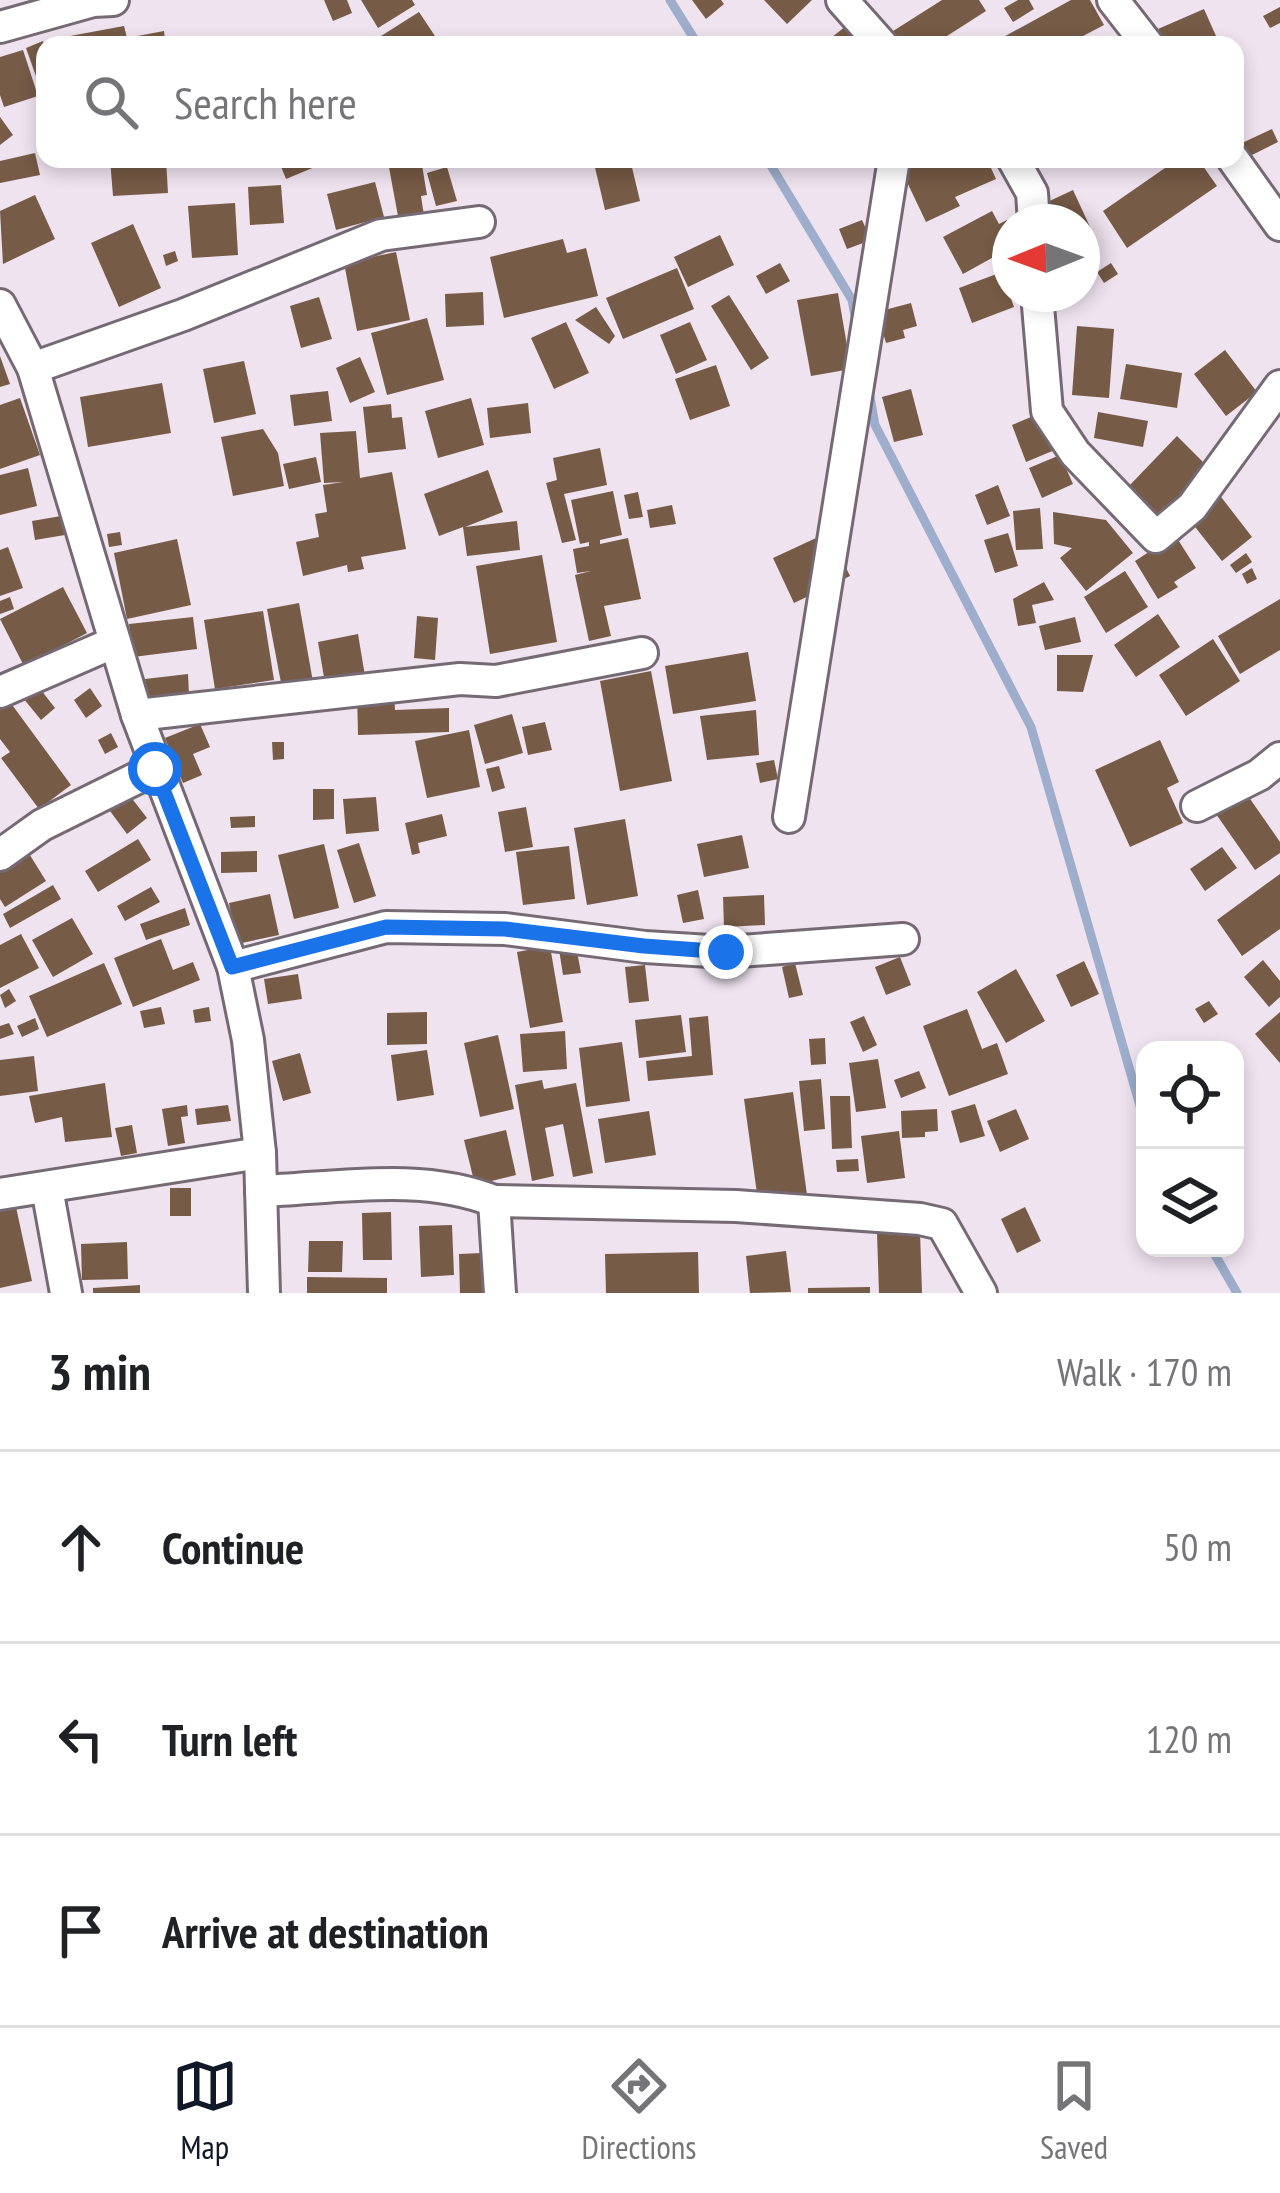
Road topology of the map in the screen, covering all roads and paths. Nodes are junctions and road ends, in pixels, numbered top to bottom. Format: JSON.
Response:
{"nodes":[{"id":1,"x":113,"y":0,"type":"edge"},
{"id":2,"x":842,"y":0,"type":"edge"},
{"id":3,"x":1113,"y":0,"type":"edge"},
{"id":4,"x":0,"y":26,"type":"edge"},
{"id":5,"x":874,"y":36,"type":"edge"},
{"id":6,"x":1141,"y":36,"type":"edge"},
{"id":7,"x":893,"y":168,"type":"edge"},
{"id":8,"x":1018,"y":168,"type":"edge"},
{"id":9,"x":1240,"y":168,"type":"edge"},
{"id":10,"x":1033,"y":204,"type":"edge"},
{"id":11,"x":479,"y":222,"type":"dead end"},
{"id":12,"x":1280,"y":224,"type":"edge"},
{"id":13,"x":2,"y":311,"type":"edge"},
{"id":14,"x":1039,"y":312,"type":"edge"},
{"id":15,"x":33,"y":368,"type":"junction"},
{"id":16,"x":1280,"y":386,"type":"edge"},
{"id":17,"x":115,"y":642,"type":"junction"},
{"id":18,"x":642,"y":653,"type":"dead end"},
{"id":19,"x":0,"y":692,"type":"edge"},
{"id":20,"x":137,"y":715,"type":"junction"},
{"id":21,"x":1280,"y":758,"type":"edge"},
{"id":22,"x":155,"y":769,"type":"junction"},
{"id":23,"x":1197,"y":806,"type":"dead end"},
{"id":24,"x":789,"y":818,"type":"dead end"},
{"id":25,"x":0,"y":855,"type":"edge"},
{"id":26,"x":903,"y":939,"type":"dead end"},
{"id":27,"x":232,"y":967,"type":"junction"},
{"id":28,"x":260,"y":1153,"type":"junction"},
{"id":29,"x":47,"y":1188,"type":"junction"},
{"id":30,"x":261,"y":1191,"type":"junction"},
{"id":31,"x":0,"y":1194,"type":"edge"},
{"id":32,"x":494,"y":1201,"type":"junction"},
{"id":33,"x":65,"y":1293,"type":"edge"},
{"id":34,"x":264,"y":1293,"type":"edge"},
{"id":35,"x":500,"y":1293,"type":"edge"},
{"id":36,"x":981,"y":1293,"type":"edge"}],
"edges":[{"from":1,"to":4,"type":"street"},
{"from":2,"to":5,"type":"street"},
{"from":3,"to":6,"type":"street"},
{"from":7,"to":24,"type":"street"},
{"from":8,"to":10,"type":"street"},
{"from":9,"to":12,"type":"street"},
{"from":11,"to":15,"type":"street"},
{"from":13,"to":15,"type":"street"},
{"from":14,"to":16,"type":"street"},
{"from":15,"to":17,"type":"street"},
{"from":17,"to":19,"type":"street"},
{"from":17,"to":20,"type":"street"},
{"from":18,"to":20,"type":"street"},
{"from":20,"to":22,"type":"street"},
{"from":21,"to":23,"type":"street"},
{"from":22,"to":25,"type":"street"},
{"from":22,"to":27,"type":"street"},
{"from":26,"to":27,"type":"street"},
{"from":27,"to":28,"type":"street"},
{"from":28,"to":29,"type":"street"},
{"from":28,"to":30,"type":"street"},
{"from":29,"to":31,"type":"street"},
{"from":29,"to":33,"type":"street"},
{"from":30,"to":32,"type":"street"},
{"from":30,"to":34,"type":"street"},
{"from":32,"to":35,"type":"street"},
{"from":32,"to":36,"type":"street"}]}
